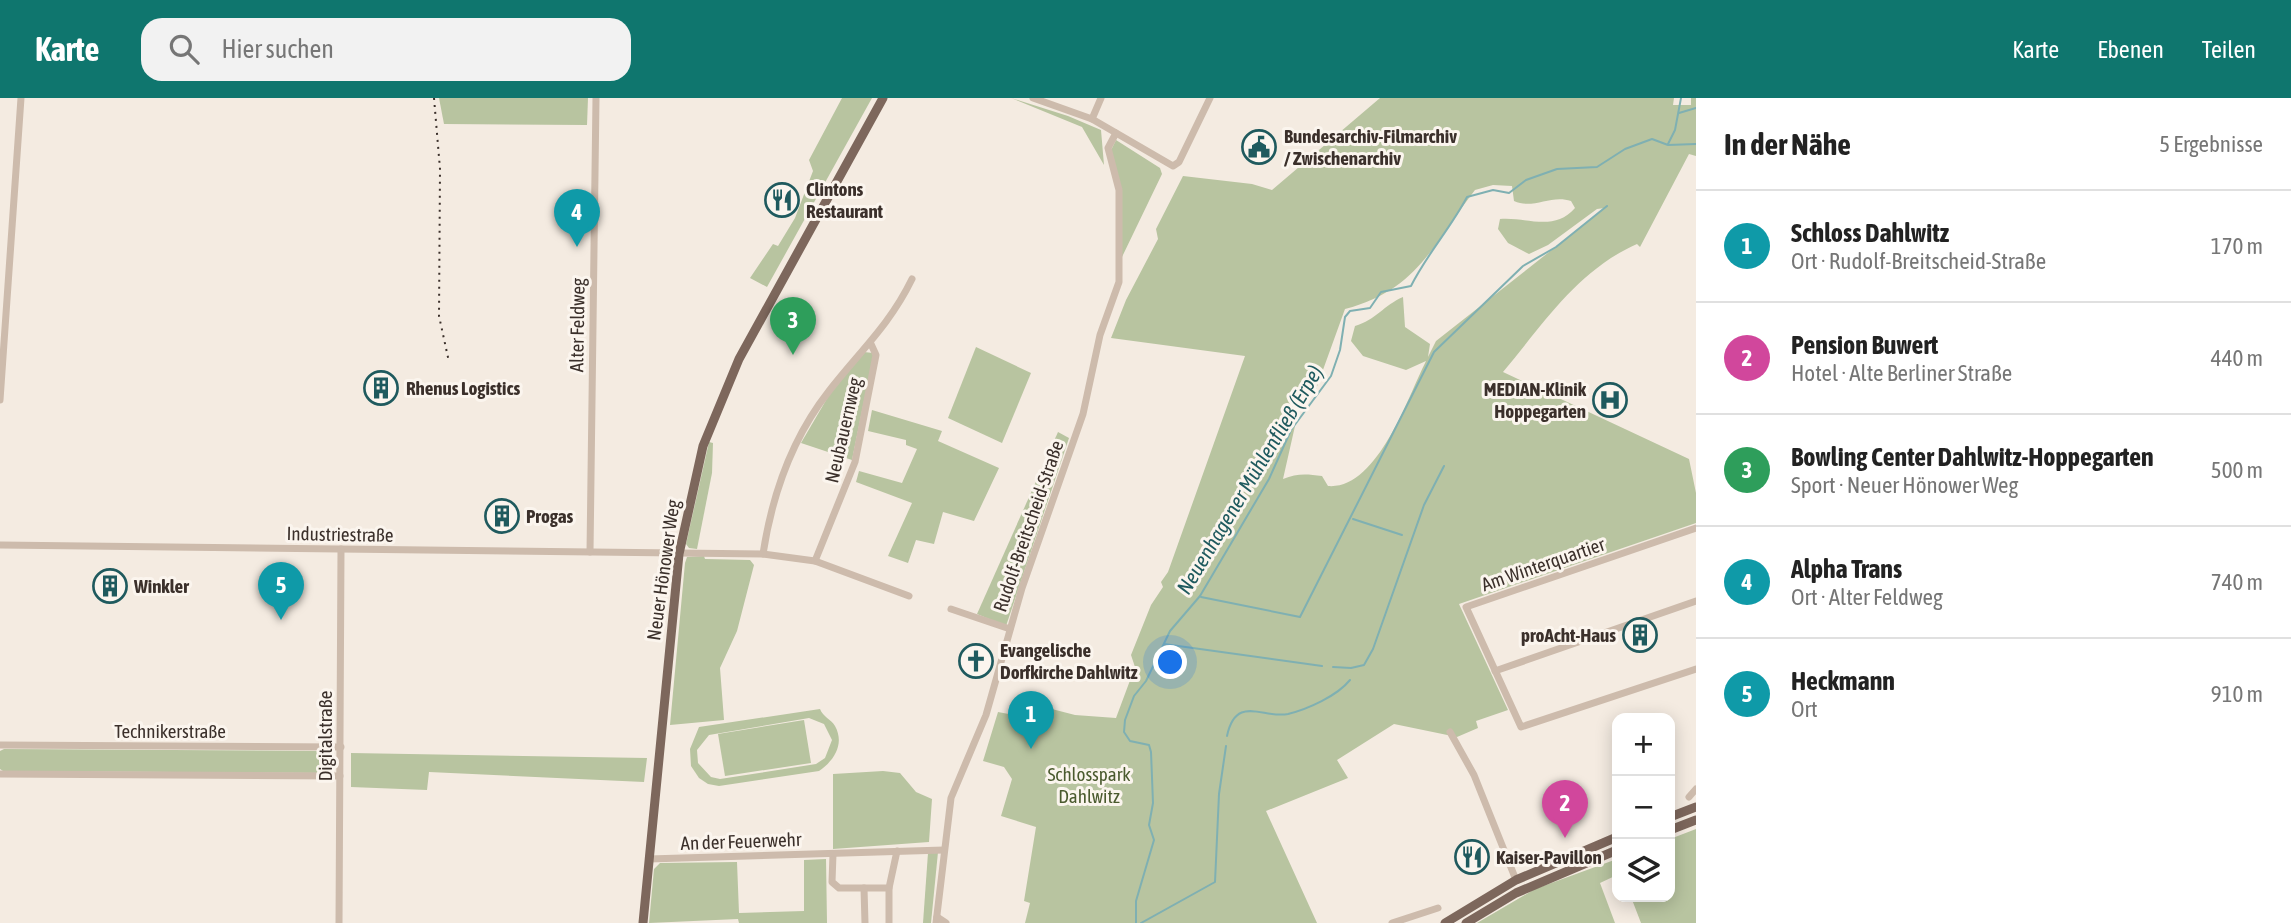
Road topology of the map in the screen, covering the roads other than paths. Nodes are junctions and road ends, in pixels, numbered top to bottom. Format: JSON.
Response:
{"nodes":[{"id":1,"x":21,"y":98,"type":"edge"},
{"id":2,"x":596,"y":98,"type":"edge"},
{"id":3,"x":883,"y":98,"type":"edge"},
{"id":4,"x":1034,"y":98,"type":"edge"},
{"id":5,"x":1101,"y":98,"type":"edge"},
{"id":6,"x":1210,"y":98,"type":"edge"},
{"id":7,"x":1092,"y":119,"type":"junction"},
{"id":8,"x":1116,"y":133,"type":"junction"},
{"id":9,"x":912,"y":279,"type":"dead end"},
{"id":10,"x":871,"y":344,"type":"junction"},
{"id":11,"x":0,"y":400,"type":"edge"},
{"id":12,"x":1696,"y":528,"type":"edge"},
{"id":13,"x":0,"y":545,"type":"edge"},
{"id":14,"x":341,"y":549,"type":"junction"},
{"id":15,"x":590,"y":552,"type":"junction"},
{"id":16,"x":679,"y":554,"type":"junction"},
{"id":17,"x":763,"y":554,"type":"junction"},
{"id":18,"x":816,"y":561,"type":"junction"},
{"id":19,"x":909,"y":596,"type":"dead end"},
{"id":20,"x":1696,"y":601,"type":"edge"},
{"id":21,"x":951,"y":609,"type":"dead end"},
{"id":22,"x":1010,"y":629,"type":"junction"},
{"id":23,"x":1696,"y":669,"type":"edge"},
{"id":24,"x":1496,"y":671,"type":"junction"},
{"id":25,"x":1450,"y":732,"type":"dead end"},
{"id":26,"x":0,"y":745,"type":"edge"},
{"id":27,"x":341,"y":747,"type":"junction"},
{"id":28,"x":0,"y":774,"type":"edge"},
{"id":29,"x":340,"y":776,"type":"junction"},
{"id":30,"x":1696,"y":789,"type":"edge"},
{"id":31,"x":1689,"y":796,"type":"dead end"},
{"id":32,"x":1696,"y":807,"type":"edge"},
{"id":33,"x":1675,"y":815,"type":"edge"},
{"id":34,"x":1696,"y":820,"type":"edge"},
{"id":35,"x":1675,"y":828,"type":"edge"},
{"id":36,"x":1612,"y":839,"type":"edge"},
{"id":37,"x":897,"y":850,"type":"junction"},
{"id":38,"x":944,"y":850,"type":"junction"},
{"id":39,"x":1612,"y":852,"type":"edge"},
{"id":40,"x":833,"y":854,"type":"junction"},
{"id":41,"x":649,"y":859,"type":"junction"},
{"id":42,"x":1516,"y":880,"type":"junction"},
{"id":43,"x":864,"y":888,"type":"junction"},
{"id":44,"x":889,"y":888,"type":"junction"},
{"id":45,"x":1438,"y":908,"type":"dead end"},
{"id":46,"x":937,"y":920,"type":"edge"},
{"id":47,"x":1448,"y":920,"type":"edge"},
{"id":48,"x":339,"y":923,"type":"edge"},
{"id":49,"x":643,"y":923,"type":"edge"},
{"id":50,"x":865,"y":923,"type":"edge"},
{"id":51,"x":889,"y":923,"type":"edge"},
{"id":52,"x":946,"y":923,"type":"edge"},
{"id":53,"x":1392,"y":923,"type":"edge"},
{"id":54,"x":1466,"y":923,"type":"edge"}],
"edges":[{"from":1,"to":11,"type":"street"},
{"from":2,"to":15,"type":"street","name":"Alter Feldweg"},
{"from":3,"to":16,"type":"main road","name":"Neuer Hönower Weg"},
{"from":4,"to":7,"type":"street"},
{"from":5,"to":7,"type":"street"},
{"from":6,"to":8,"type":"street"},
{"from":7,"to":8,"type":"street"},
{"from":8,"to":22,"type":"street","name":"Rudolf-Breitscheid-Straße"},
{"from":9,"to":10,"type":"street","name":"Neubauernweg"},
{"from":10,"to":17,"type":"street","name":"Neubauernweg"},
{"from":10,"to":18,"type":"street","name":"Neubauernweg"},
{"from":12,"to":24,"type":"street","name":"Am Winterquartier"},
{"from":13,"to":14,"type":"street","name":"Industriestraße"},
{"from":14,"to":15,"type":"street","name":"Industriestraße"},
{"from":14,"to":27,"type":"street","name":"Digitalstraße"},
{"from":15,"to":16,"type":"street","name":"Industriestraße"},
{"from":16,"to":17,"type":"street","name":"Industriestraße"},
{"from":16,"to":41,"type":"main road","name":"Neuer Hönower Weg"},
{"from":17,"to":18,"type":"street","name":"Industriestraße"},
{"from":18,"to":19,"type":"street","name":"Industriestraße"},
{"from":20,"to":24,"type":"street"},
{"from":21,"to":22,"type":"street"},
{"from":22,"to":38,"type":"street","name":"Rudolf-Breitscheid-Straße"},
{"from":23,"to":24,"type":"street","name":"Am Winterquartier"},
{"from":25,"to":42,"type":"street"},
{"from":26,"to":27,"type":"street","name":"Technikerstraße"},
{"from":27,"to":29,"type":"street","name":"Digitalstraße"},
{"from":28,"to":29,"type":"street"},
{"from":29,"to":48,"type":"street","name":"Digitalstraße"},
{"from":30,"to":31,"type":"street"},
{"from":32,"to":33,"type":"main road"},
{"from":34,"to":35,"type":"main road"},
{"from":36,"to":42,"type":"main road"},
{"from":37,"to":38,"type":"street","name":"An der Feuerwehr"},
{"from":37,"to":40,"type":"street","name":"An der Feuerwehr"},
{"from":37,"to":44,"type":"street"},
{"from":38,"to":46,"type":"street","name":"Rudolf-Breitscheid-Straße"},
{"from":39,"to":54,"type":"main road"},
{"from":40,"to":41,"type":"street","name":"An der Feuerwehr"},
{"from":40,"to":43,"type":"street"},
{"from":41,"to":49,"type":"main road","name":"Neuer Hönower Weg"},
{"from":42,"to":47,"type":"main road"},
{"from":43,"to":44,"type":"street"},
{"from":43,"to":50,"type":"street"},
{"from":44,"to":51,"type":"street"},
{"from":45,"to":53,"type":"street"},
{"from":46,"to":52,"type":"street","name":"Rudolf-Breitscheid-Straße"}]}
